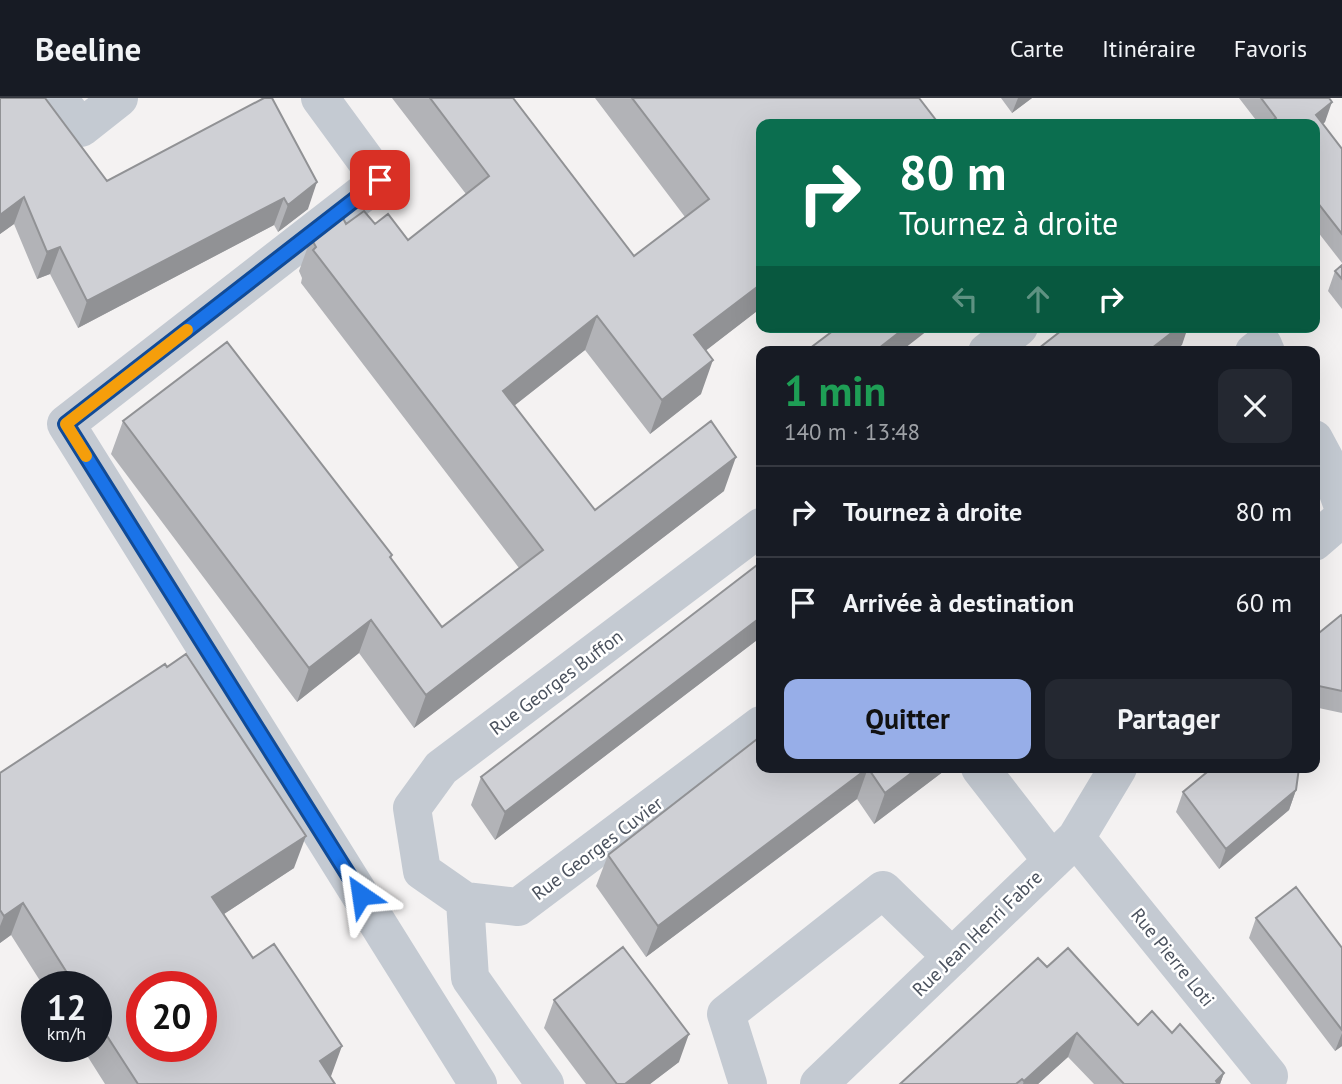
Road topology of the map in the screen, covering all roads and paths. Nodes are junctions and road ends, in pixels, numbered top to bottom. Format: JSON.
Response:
{"nodes":[{"id":1,"x":58,"y":98,"type":"edge"},
{"id":2,"x":119,"y":98,"type":"edge"},
{"id":3,"x":320,"y":98,"type":"edge"},
{"id":4,"x":1011,"y":333,"type":"edge"},
{"id":5,"x":995,"y":346,"type":"edge"},
{"id":6,"x":1320,"y":450,"type":"edge"},
{"id":7,"x":1342,"y":505,"type":"edge"},
{"id":8,"x":1342,"y":519,"type":"edge"},
{"id":9,"x":756,"y":531,"type":"edge"},
{"id":10,"x":1320,"y":537,"type":"edge"},
{"id":11,"x":756,"y":729,"type":"edge"},
{"id":12,"x":985,"y":773,"type":"edge"},
{"id":13,"x":1115,"y":773,"type":"edge"},
{"id":14,"x":1064,"y":850,"type":"junction"},
{"id":15,"x":422,"y":871,"type":"joint"},
{"id":16,"x":465,"y":901,"type":"junction"},
{"id":17,"x":952,"y":957,"type":"junction"},
{"id":18,"x":1269,"y":1076,"type":"dead end"},
{"id":19,"x":478,"y":1084,"type":"edge"},
{"id":20,"x":545,"y":1084,"type":"edge"},
{"id":21,"x":748,"y":1084,"type":"edge"},
{"id":22,"x":819,"y":1084,"type":"edge"}],
"edges":[{"from":1,"to":2,"type":"street"},
{"from":3,"to":19,"type":"street"},
{"from":4,"to":5,"type":"street"},
{"from":6,"to":7,"type":"street"},
{"from":8,"to":10,"type":"street"},
{"from":9,"to":15,"type":"street","name":"Rue Georges Buffon"},
{"from":11,"to":16,"type":"street","name":"Rue Georges Cuvier"},
{"from":12,"to":14,"type":"street","name":"Rue Pierre Loti"},
{"from":13,"to":14,"type":"street","name":"Rue Jean Henri Fabre"},
{"from":14,"to":17,"type":"street","name":"Rue Jean Henri Fabre"},
{"from":14,"to":18,"type":"street","name":"Rue Pierre Loti"},
{"from":15,"to":16,"type":"street","name":"Rue Georges Cuvier"},
{"from":16,"to":20,"type":"street"},
{"from":17,"to":21,"type":"street"},
{"from":17,"to":22,"type":"street","name":"Rue Jean Henri Fabre"}]}
